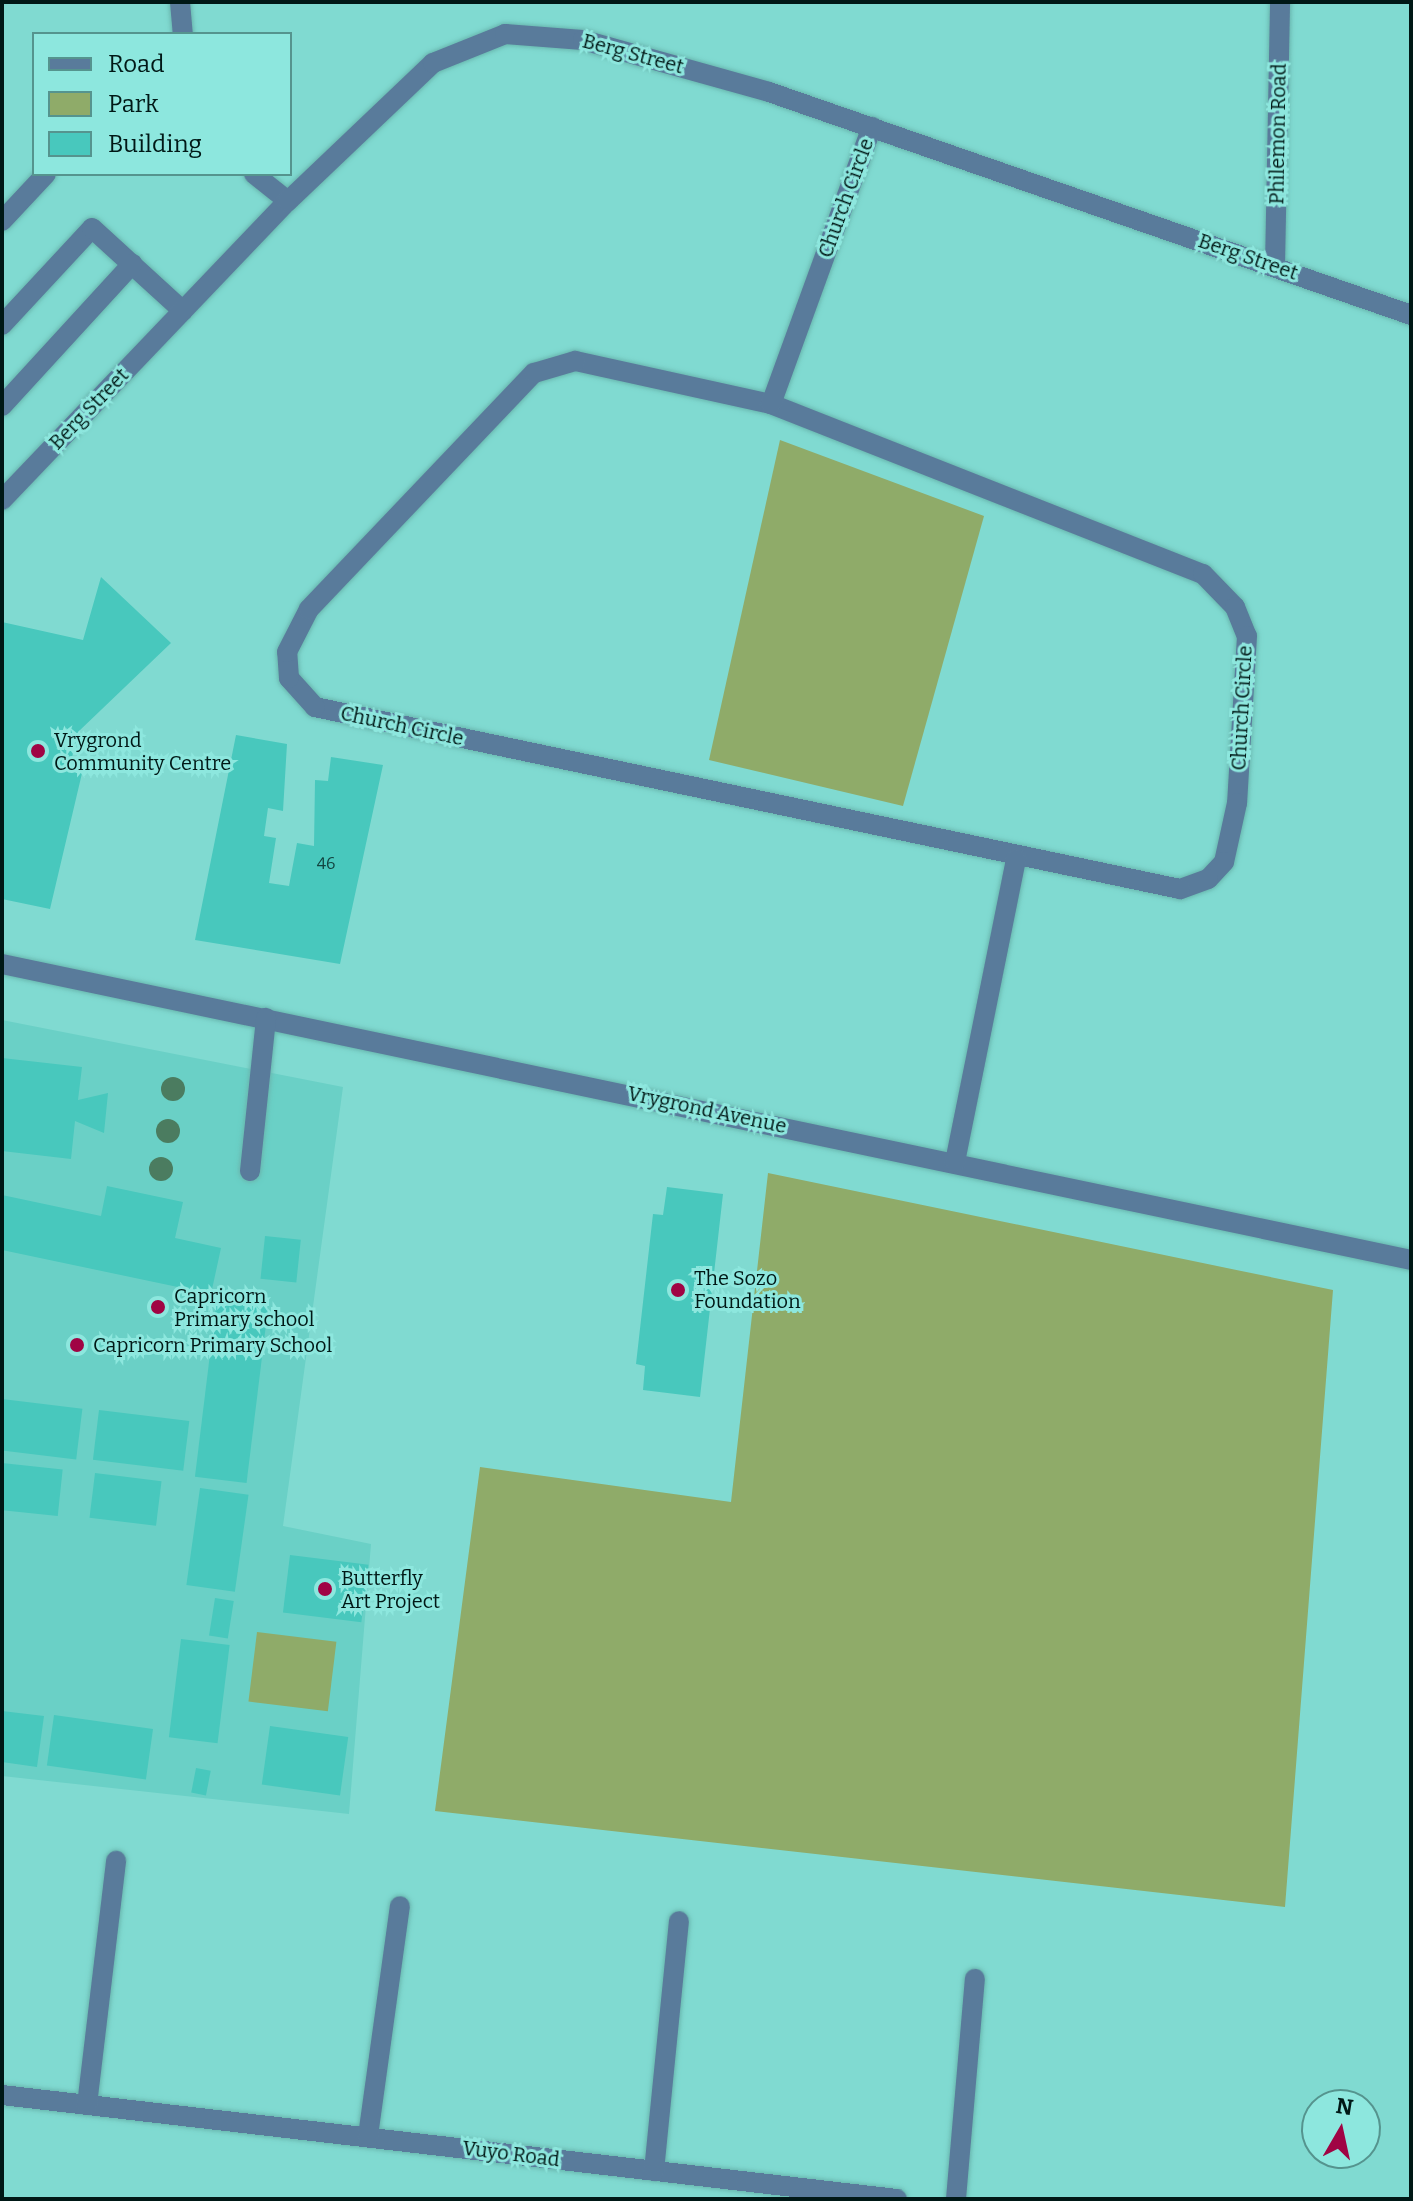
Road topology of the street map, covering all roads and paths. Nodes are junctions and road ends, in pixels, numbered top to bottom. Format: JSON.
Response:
{"nodes":[{"id":1,"x":180,"y":2,"type":"edge"},
{"id":2,"x":1280,"y":2,"type":"edge"},
{"id":3,"x":183,"y":32,"type":"edge"},
{"id":4,"x":872,"y":127,"type":"junction"},
{"id":5,"x":44,"y":176,"type":"edge"},
{"id":6,"x":257,"y":176,"type":"edge"},
{"id":7,"x":288,"y":201,"type":"junction"},
{"id":8,"x":2,"y":221,"type":"edge"},
{"id":9,"x":132,"y":264,"type":"junction"},
{"id":10,"x":1275,"y":266,"type":"junction"},
{"id":11,"x":183,"y":311,"type":"junction"},
{"id":12,"x":1411,"y":315,"type":"edge"},
{"id":13,"x":2,"y":325,"type":"edge"},
{"id":14,"x":771,"y":404,"type":"junction"},
{"id":15,"x":2,"y":406,"type":"edge"},
{"id":16,"x":2,"y":500,"type":"edge"},
{"id":17,"x":1016,"y":859,"type":"junction"},
{"id":18,"x":2,"y":964,"type":"edge"},
{"id":19,"x":266,"y":1018,"type":"junction"},
{"id":20,"x":955,"y":1162,"type":"junction"},
{"id":21,"x":250,"y":1171,"type":"dead end"},
{"id":22,"x":1411,"y":1260,"type":"edge"},
{"id":23,"x":116,"y":1861,"type":"dead end"},
{"id":24,"x":400,"y":1906,"type":"dead end"},
{"id":25,"x":679,"y":1921,"type":"dead end"},
{"id":26,"x":975,"y":1979,"type":"dead end"},
{"id":27,"x":2,"y":2095,"type":"edge"},
{"id":28,"x":87,"y":2105,"type":"junction"},
{"id":29,"x":368,"y":2136,"type":"junction"},
{"id":30,"x":654,"y":2171,"type":"junction"},
{"id":31,"x":897,"y":2199,"type":"edge"},
{"id":32,"x":956,"y":2199,"type":"edge"}],
"edges":[{"from":1,"to":3,"type":"street"},
{"from":2,"to":10,"type":"street","name":"Philemon Road"},
{"from":4,"to":7,"type":"street","name":"Berg Street"},
{"from":4,"to":10,"type":"street","name":"Berg Street"},
{"from":4,"to":14,"type":"street","name":"Church Circle"},
{"from":5,"to":8,"type":"street"},
{"from":6,"to":7,"type":"street"},
{"from":7,"to":11,"type":"street","name":"Berg Street"},
{"from":9,"to":11,"type":"street"},
{"from":9,"to":13,"type":"street"},
{"from":9,"to":15,"type":"street"},
{"from":10,"to":12,"type":"street","name":"Berg Street"},
{"from":11,"to":16,"type":"street","name":"Berg Street"},
{"from":14,"to":17,"type":"street","name":"Church Circle"},
{"from":14,"to":17,"type":"street","name":"Church Circle"},
{"from":17,"to":20,"type":"street"},
{"from":18,"to":19,"type":"street","name":"Vrygrond Avenue"},
{"from":19,"to":20,"type":"street","name":"Vrygrond Avenue"},
{"from":19,"to":21,"type":"street"},
{"from":20,"to":22,"type":"street","name":"Vrygrond Avenue"},
{"from":23,"to":28,"type":"street"},
{"from":24,"to":29,"type":"street"},
{"from":25,"to":30,"type":"street"},
{"from":26,"to":32,"type":"street"},
{"from":27,"to":28,"type":"street","name":"Vuyo Road"},
{"from":28,"to":29,"type":"street","name":"Vuyo Road"},
{"from":29,"to":30,"type":"street","name":"Vuyo Road"},
{"from":30,"to":31,"type":"street","name":"Vuyo Road"}]}
